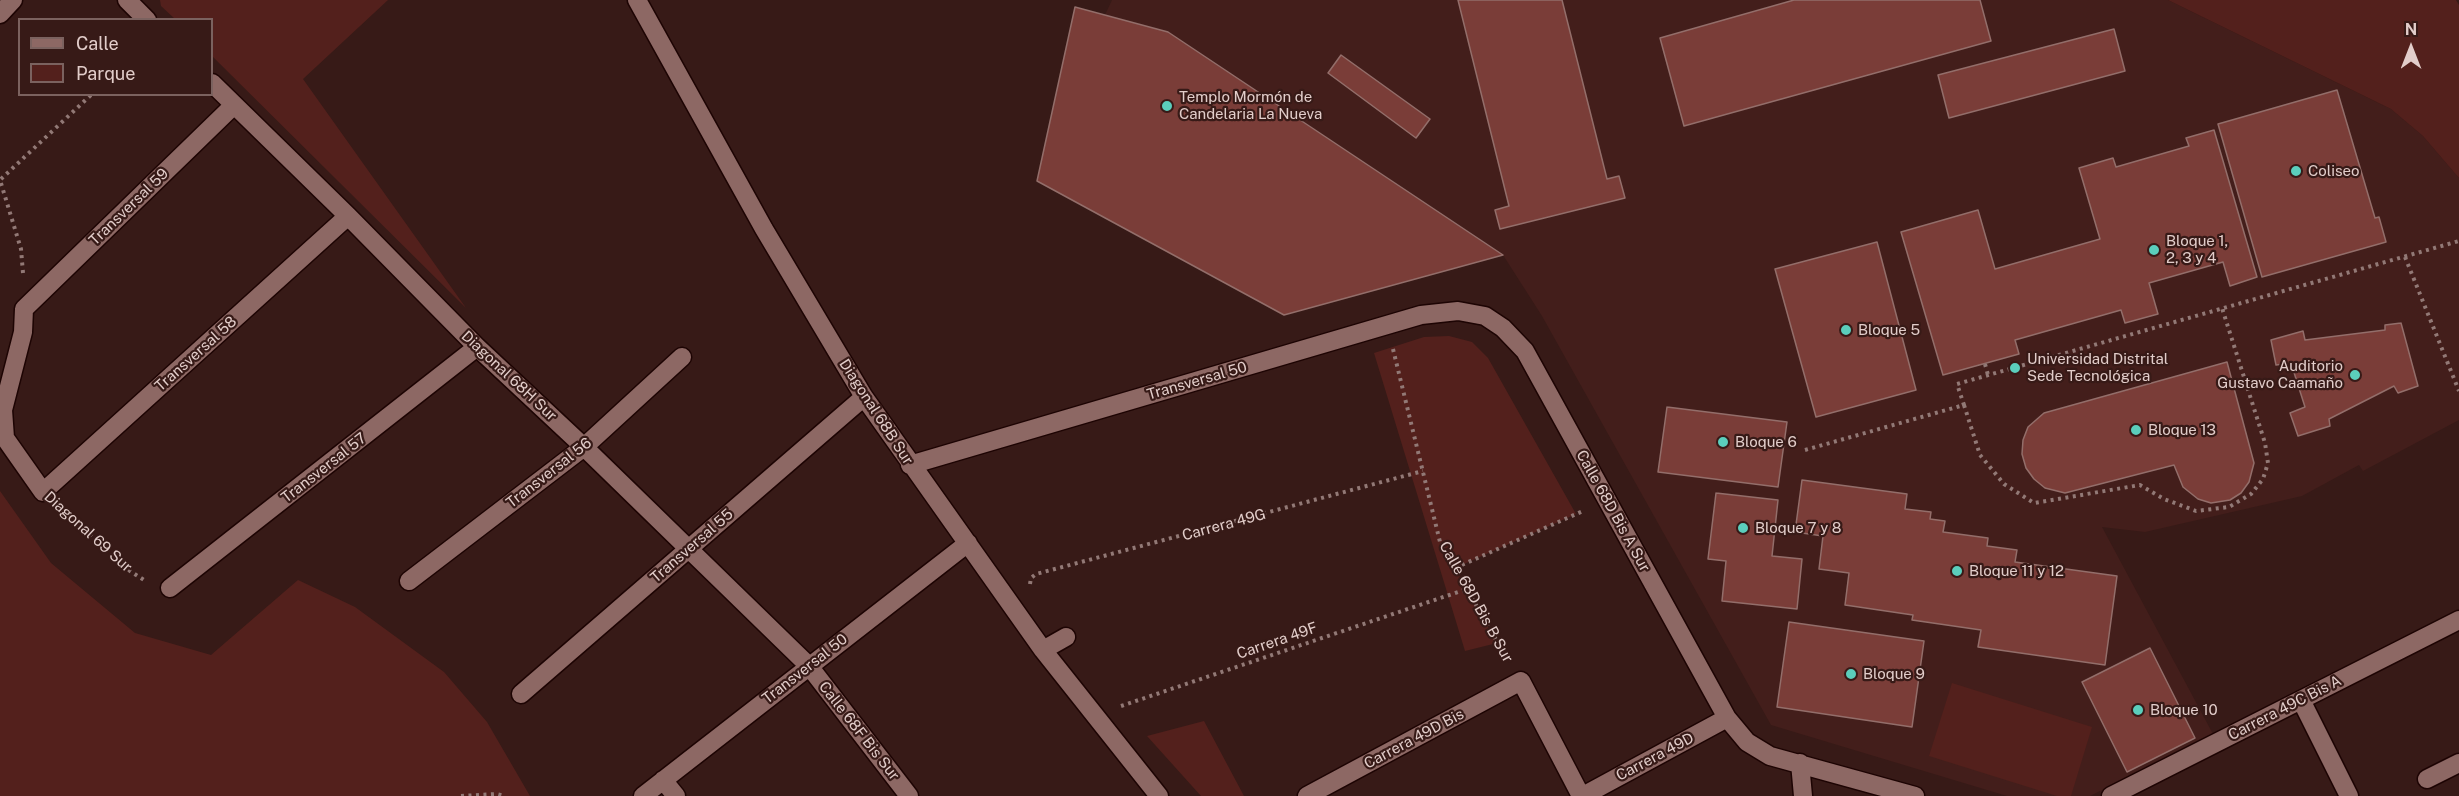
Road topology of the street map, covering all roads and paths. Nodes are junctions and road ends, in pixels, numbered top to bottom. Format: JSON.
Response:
{"nodes":[{"id":1,"x":13,"y":0,"type":"edge"},
{"id":2,"x":127,"y":0,"type":"edge"},
{"id":3,"x":637,"y":0,"type":"edge"},
{"id":4,"x":0,"y":14,"type":"edge"},
{"id":5,"x":145,"y":18,"type":"edge"},
{"id":6,"x":213,"y":83,"type":"edge"},
{"id":7,"x":90,"y":96,"type":"edge"},
{"id":8,"x":234,"y":105,"type":"junction"},
{"id":9,"x":0,"y":180,"type":"edge"},
{"id":10,"x":348,"y":216,"type":"junction"},
{"id":11,"x":2459,"y":242,"type":"edge"},
{"id":12,"x":2405,"y":257,"type":"junction"},
{"id":13,"x":2222,"y":308,"type":"junction"},
{"id":14,"x":24,"y":309,"type":"junction"},
{"id":15,"x":1485,"y":316,"type":"joint"},
{"id":16,"x":1387,"y":325,"type":"junction"},
{"id":17,"x":477,"y":347,"type":"junction"},
{"id":18,"x":682,"y":357,"type":"dead end"},
{"id":19,"x":1985,"y":364,"type":"dead end"},
{"id":20,"x":1988,"y":375,"type":"junction"},
{"id":21,"x":2459,"y":391,"type":"edge"},
{"id":22,"x":864,"y":397,"type":"junction"},
{"id":23,"x":1965,"y":405,"type":"junction"},
{"id":24,"x":584,"y":447,"type":"junction"},
{"id":25,"x":1805,"y":450,"type":"dead end"},
{"id":26,"x":910,"y":465,"type":"junction"},
{"id":27,"x":1423,"y":471,"type":"junction"},
{"id":28,"x":44,"y":492,"type":"junction"},
{"id":29,"x":1607,"y":500,"type":"junction"},
{"id":30,"x":968,"y":543,"type":"junction"},
{"id":31,"x":688,"y":549,"type":"junction"},
{"id":32,"x":1455,"y":568,"type":"junction"},
{"id":33,"x":409,"y":581,"type":"dead end"},
{"id":34,"x":1030,"y":584,"type":"dead end"},
{"id":35,"x":170,"y":588,"type":"joint"},
{"id":36,"x":1467,"y":590,"type":"junction"},
{"id":37,"x":2459,"y":620,"type":"edge"},
{"id":38,"x":1066,"y":637,"type":"dead end"},
{"id":39,"x":1043,"y":650,"type":"junction"},
{"id":40,"x":809,"y":666,"type":"junction"},
{"id":41,"x":1521,"y":681,"type":"junction"},
{"id":42,"x":520,"y":694,"type":"dead end"},
{"id":43,"x":2301,"y":700,"type":"junction"},
{"id":44,"x":1095,"y":715,"type":"junction"},
{"id":45,"x":1727,"y":718,"type":"junction"},
{"id":46,"x":1800,"y":763,"type":"junction"},
{"id":47,"x":2459,"y":763,"type":"edge"},
{"id":48,"x":2427,"y":779,"type":"dead end"},
{"id":49,"x":663,"y":780,"type":"junction"},
{"id":50,"x":461,"y":796,"type":"edge"},
{"id":51,"x":505,"y":796,"type":"edge"},
{"id":52,"x":642,"y":796,"type":"edge"},
{"id":53,"x":676,"y":796,"type":"edge"},
{"id":54,"x":909,"y":796,"type":"edge"},
{"id":55,"x":1159,"y":796,"type":"edge"},
{"id":56,"x":1307,"y":796,"type":"edge"},
{"id":57,"x":1582,"y":796,"type":"edge"},
{"id":58,"x":1803,"y":796,"type":"edge"},
{"id":59,"x":1915,"y":796,"type":"edge"},
{"id":60,"x":2111,"y":796,"type":"edge"},
{"id":61,"x":2349,"y":796,"type":"edge"}],
"edges":[{"from":1,"to":4,"type":"street"},
{"from":2,"to":5,"type":"street"},
{"from":3,"to":22,"type":"street","name":"Diagonal 68B Sur"},
{"from":6,"to":8,"type":"street","name":"Diagonal 68H Sur"},
{"from":7,"to":9,"type":"path"},
{"from":8,"to":10,"type":"street","name":"Diagonal 68H Sur"},
{"from":8,"to":14,"type":"street","name":"Transversal 59"},
{"from":9,"to":14,"type":"path"},
{"from":10,"to":17,"type":"street","name":"Diagonal 68H Sur"},
{"from":10,"to":28,"type":"street","name":"Transversal 58"},
{"from":11,"to":12,"type":"path"},
{"from":12,"to":13,"type":"path"},
{"from":12,"to":21,"type":"path"},
{"from":13,"to":20,"type":"path"},
{"from":13,"to":23,"type":"path"},
{"from":14,"to":28,"type":"street","name":"Diagonal 69 Sur"},
{"from":15,"to":16,"type":"street","name":"Transversal 50"},
{"from":15,"to":29,"type":"street","name":"Calle 68D Bis A Sur"},
{"from":16,"to":26,"type":"street","name":"Transversal 50"},
{"from":16,"to":27,"type":"path","name":"Calle 68D Bis B Sur"},
{"from":17,"to":24,"type":"street","name":"Diagonal 68H Sur"},
{"from":17,"to":35,"type":"street","name":"Transversal 57"},
{"from":18,"to":24,"type":"street","name":"Transversal 56"},
{"from":19,"to":20,"type":"path"},
{"from":20,"to":23,"type":"path"},
{"from":22,"to":26,"type":"street","name":"Diagonal 68B Sur"},
{"from":22,"to":31,"type":"street","name":"Transversal 55"},
{"from":23,"to":25,"type":"path"},
{"from":24,"to":31,"type":"street","name":"Diagonal 68H Sur"},
{"from":24,"to":33,"type":"street","name":"Transversal 56"},
{"from":26,"to":30,"type":"street","name":"Diagonal 68B Sur"},
{"from":27,"to":32,"type":"path","name":"Calle 68D Bis B Sur"},
{"from":27,"to":34,"type":"path","name":"Carrera 49G"},
{"from":28,"to":35,"type":"path","name":"Diagonal 69 Sur"},
{"from":29,"to":32,"type":"path"},
{"from":29,"to":45,"type":"street","name":"Calle 68D Bis A Sur"},
{"from":30,"to":39,"type":"street","name":"Diagonal 68B Sur"},
{"from":30,"to":40,"type":"street","name":"Transversal 50"},
{"from":31,"to":40,"type":"street","name":"Diagonal 68H Sur"},
{"from":31,"to":42,"type":"street","name":"Transversal 55"},
{"from":32,"to":36,"type":"path","name":"Calle 68D Bis B Sur"},
{"from":36,"to":41,"type":"path","name":"Calle 68D Bis B Sur"},
{"from":36,"to":44,"type":"path","name":"Carrera 49F"},
{"from":37,"to":43,"type":"street","name":"Carrera 49C Bis A"},
{"from":38,"to":39,"type":"street"},
{"from":39,"to":44,"type":"street","name":"Diagonal 68B Sur"},
{"from":40,"to":49,"type":"street","name":"Transversal 50"},
{"from":40,"to":54,"type":"street","name":"Calle 68F Bis Sur"},
{"from":41,"to":56,"type":"street","name":"Carrera 49D Bis"},
{"from":41,"to":57,"type":"street"},
{"from":43,"to":60,"type":"street","name":"Carrera 49C Bis A"},
{"from":43,"to":61,"type":"street"},
{"from":44,"to":55,"type":"street","name":"Diagonal 68B Sur"},
{"from":45,"to":46,"type":"street","name":"Calle 68D Bis A Sur"},
{"from":45,"to":57,"type":"street","name":"Carrera 49D"},
{"from":46,"to":58,"type":"street"},
{"from":46,"to":59,"type":"street","name":"Calle 68D Bis A Sur"},
{"from":47,"to":48,"type":"street"},
{"from":49,"to":52,"type":"street","name":"Transversal 50"},
{"from":49,"to":53,"type":"street"},
{"from":50,"to":51,"type":"path"}]}
